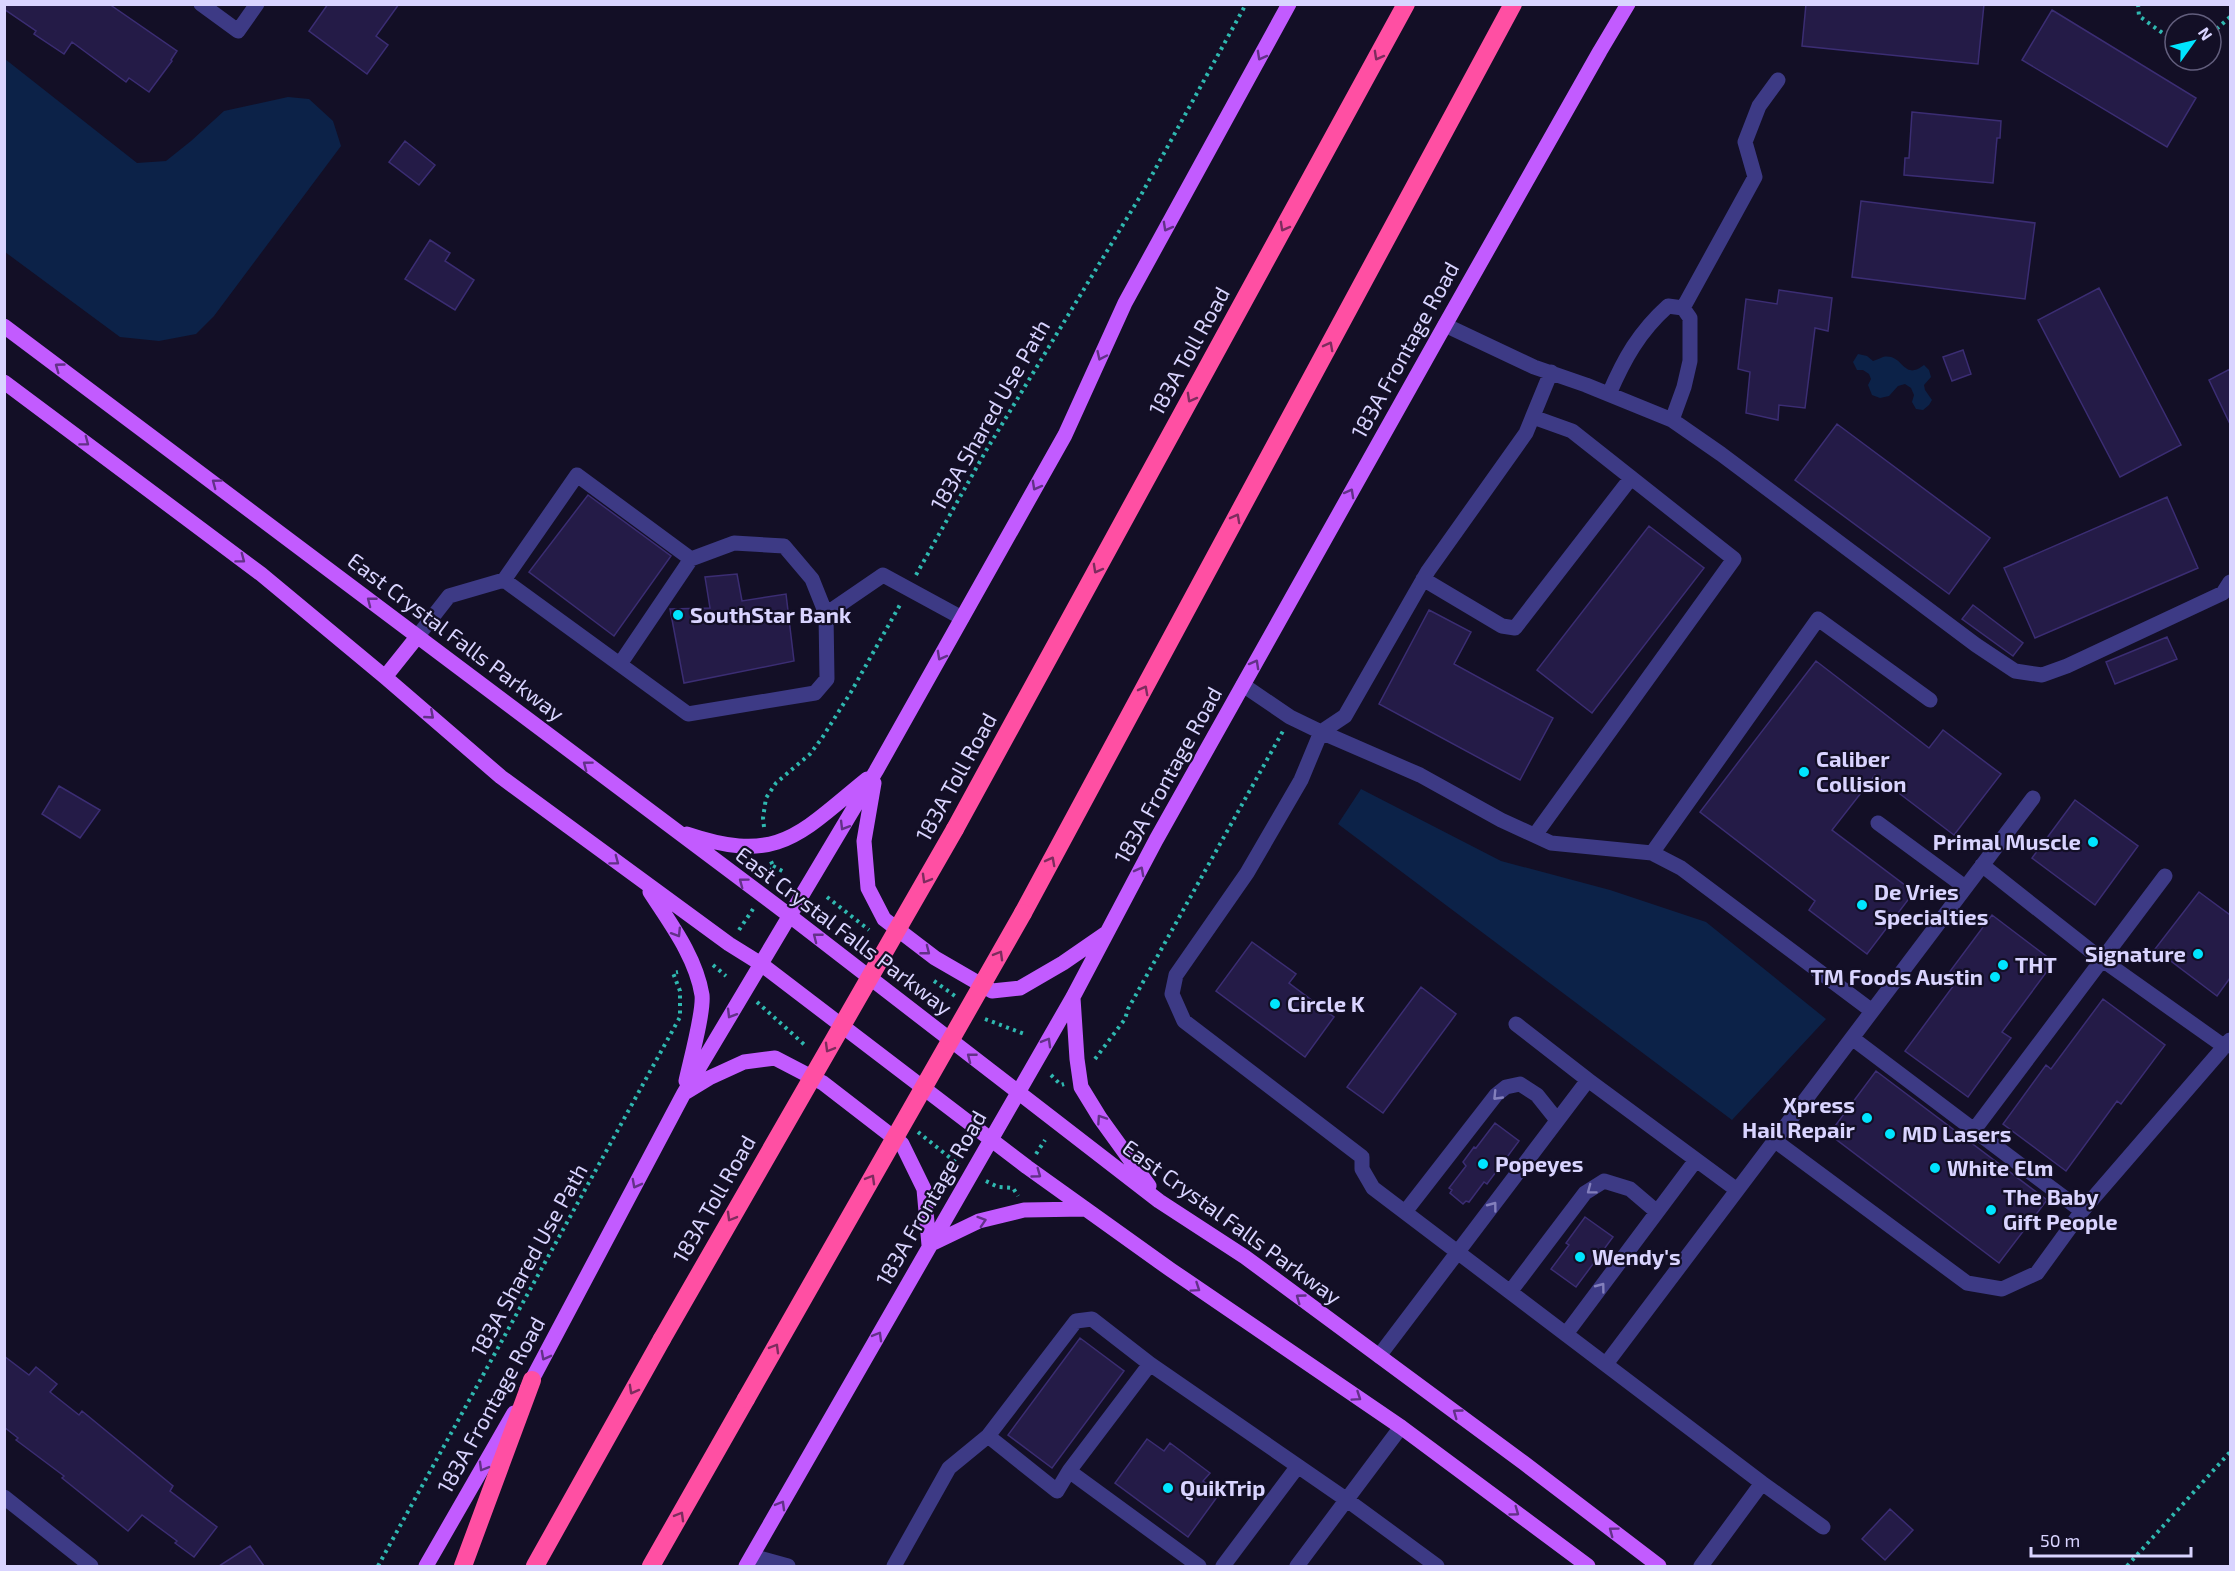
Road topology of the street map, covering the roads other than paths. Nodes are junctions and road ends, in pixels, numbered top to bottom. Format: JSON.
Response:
{"nodes":[{"id":1,"x":201,"y":4,"type":"edge"},
{"id":2,"x":257,"y":4,"type":"edge"},
{"id":3,"x":1289,"y":4,"type":"edge"},
{"id":4,"x":1406,"y":4,"type":"edge"},
{"id":5,"x":1513,"y":4,"type":"edge"},
{"id":6,"x":1628,"y":4,"type":"edge"},
{"id":7,"x":1778,"y":80,"type":"dead end"},
{"id":8,"x":1683,"y":308,"type":"junction"},
{"id":9,"x":1445,"y":325,"type":"junction"},
{"id":10,"x":4,"y":326,"type":"edge"},
{"id":11,"x":1551,"y":372,"type":"junction"},
{"id":12,"x":4,"y":382,"type":"edge"},
{"id":13,"x":1609,"y":394,"type":"junction"},
{"id":14,"x":1533,"y":417,"type":"junction"},
{"id":15,"x":1672,"y":420,"type":"junction"},
{"id":16,"x":1632,"y":478,"type":"junction"},
{"id":17,"x":691,"y":559,"type":"junction"},
{"id":18,"x":1423,"y":579,"type":"junction"},
{"id":19,"x":504,"y":580,"type":"junction"},
{"id":20,"x":2230,"y":582,"type":"edge"},
{"id":21,"x":826,"y":614,"type":"junction"},
{"id":22,"x":962,"y":618,"type":"junction"},
{"id":23,"x":417,"y":637,"type":"junction"},
{"id":24,"x":620,"y":664,"type":"junction"},
{"id":25,"x":385,"y":677,"type":"junction"},
{"id":26,"x":1243,"y":685,"type":"junction"},
{"id":27,"x":1930,"y":700,"type":"dead end"},
{"id":28,"x":1321,"y":732,"type":"junction"},
{"id":29,"x":876,"y":771,"type":"junction"},
{"id":30,"x":2033,"y":798,"type":"dead end"},
{"id":31,"x":1878,"y":823,"type":"dead end"},
{"id":32,"x":672,"y":829,"type":"junction"},
{"id":33,"x":1535,"y":835,"type":"junction"},
{"id":34,"x":1652,"y":853,"type":"junction"},
{"id":35,"x":1982,"y":865,"type":"junction"},
{"id":36,"x":2165,"y":876,"type":"dead end"},
{"id":37,"x":645,"y":884,"type":"junction"},
{"id":38,"x":1965,"y":888,"type":"junction"},
{"id":39,"x":790,"y":916,"type":"junction"},
{"id":40,"x":1107,"y":933,"type":"junction"},
{"id":41,"x":2101,"y":959,"type":"junction"},
{"id":42,"x":761,"y":964,"type":"junction"},
{"id":43,"x":1073,"y":997,"type":"junction"},
{"id":44,"x":1872,"y":1011,"type":"junction"},
{"id":45,"x":1516,"y":1024,"type":"dead end"},
{"id":46,"x":1852,"y":1038,"type":"junction"},
{"id":47,"x":2228,"y":1044,"type":"edge"},
{"id":48,"x":1588,"y":1080,"type":"junction"},
{"id":49,"x":684,"y":1093,"type":"junction"},
{"id":50,"x":1018,"y":1093,"type":"junction"},
{"id":51,"x":1557,"y":1120,"type":"junction"},
{"id":52,"x":1974,"y":1130,"type":"junction"},
{"id":53,"x":991,"y":1139,"type":"junction"},
{"id":54,"x":1774,"y":1140,"type":"junction"},
{"id":55,"x":1696,"y":1160,"type":"junction"},
{"id":56,"x":1737,"y":1190,"type":"junction"},
{"id":57,"x":1159,"y":1201,"type":"junction"},
{"id":58,"x":1085,"y":1209,"type":"junction"},
{"id":59,"x":2082,"y":1211,"type":"junction"},
{"id":60,"x":1405,"y":1212,"type":"junction"},
{"id":61,"x":1657,"y":1212,"type":"junction"},
{"id":62,"x":929,"y":1245,"type":"junction"},
{"id":63,"x":1458,"y":1252,"type":"junction"},
{"id":64,"x":1510,"y":1292,"type":"junction"},
{"id":65,"x":1566,"y":1334,"type":"junction"},
{"id":66,"x":1379,"y":1356,"type":"junction"},
{"id":67,"x":1150,"y":1364,"type":"junction"},
{"id":68,"x":1606,"y":1364,"type":"junction"},
{"id":69,"x":532,"y":1380,"type":"junction"},
{"id":70,"x":1401,"y":1427,"type":"junction"},
{"id":71,"x":988,"y":1436,"type":"junction"},
{"id":72,"x":1298,"y":1466,"type":"junction"},
{"id":73,"x":1069,"y":1472,"type":"junction"},
{"id":74,"x":1762,"y":1483,"type":"junction"},
{"id":75,"x":4,"y":1497,"type":"edge"},
{"id":76,"x":1347,"y":1500,"type":"junction"},
{"id":77,"x":1824,"y":1527,"type":"dead end"},
{"id":78,"x":749,"y":1561,"type":"edge"},
{"id":79,"x":90,"y":1566,"type":"edge"},
{"id":80,"x":426,"y":1566,"type":"edge"},
{"id":81,"x":463,"y":1566,"type":"edge"},
{"id":82,"x":535,"y":1566,"type":"edge"},
{"id":83,"x":651,"y":1566,"type":"edge"},
{"id":84,"x":788,"y":1566,"type":"edge"},
{"id":85,"x":894,"y":1566,"type":"edge"},
{"id":86,"x":1199,"y":1566,"type":"edge"},
{"id":87,"x":1223,"y":1566,"type":"edge"},
{"id":88,"x":1297,"y":1566,"type":"edge"},
{"id":89,"x":1437,"y":1566,"type":"edge"},
{"id":90,"x":1588,"y":1566,"type":"edge"},
{"id":91,"x":1659,"y":1566,"type":"edge"},
{"id":92,"x":1701,"y":1566,"type":"edge"}],
"edges":[{"from":1,"to":2,"type":"street"},
{"from":3,"to":22,"type":"main road","name":"183A Frontage Road","one_way":true},
{"from":4,"to":82,"type":"highway","name":"183A Toll Road","one_way":true,"bridge":true},
{"from":83,"to":5,"type":"highway","one_way":true,"bridge":true},
{"from":6,"to":9,"type":"main road","name":"183A Frontage Road"},
{"from":7,"to":8,"type":"street"},
{"from":8,"to":13,"type":"street"},
{"from":8,"to":15,"type":"street"},
{"from":9,"to":11,"type":"street"},
{"from":26,"to":9,"type":"main road","name":"183A Frontage Road","one_way":true},
{"from":23,"to":10,"type":"main road","name":"East Crystal Falls Parkway","one_way":true},
{"from":11,"to":13,"type":"street"},
{"from":11,"to":14,"type":"street"},
{"from":12,"to":25,"type":"main road","one_way":true},
{"from":13,"to":15,"type":"street"},
{"from":14,"to":16,"type":"street"},
{"from":14,"to":18,"type":"street"},
{"from":15,"to":20,"type":"street"},
{"from":16,"to":18,"type":"street"},
{"from":16,"to":33,"type":"street"},
{"from":17,"to":19,"type":"street"},
{"from":17,"to":21,"type":"street"},
{"from":17,"to":24,"type":"street"},
{"from":18,"to":28,"type":"street"},
{"from":19,"to":23,"type":"street"},
{"from":19,"to":24,"type":"street"},
{"from":21,"to":22,"type":"street"},
{"from":21,"to":24,"type":"street"},
{"from":22,"to":29,"type":"main road","name":"183A Frontage Road","one_way":true},
{"from":23,"to":25,"type":"main road"},
{"from":32,"to":23,"type":"main road","name":"East Crystal Falls Parkway","one_way":true},
{"from":25,"to":37,"type":"main road","one_way":true},
{"from":26,"to":28,"type":"street"},
{"from":40,"to":26,"type":"main road","name":"183A Frontage Road","one_way":true},
{"from":27,"to":34,"type":"street"},
{"from":28,"to":33,"type":"street"},
{"from":28,"to":60,"type":"street"},
{"from":29,"to":32,"type":"main road"},
{"from":29,"to":39,"type":"main road","name":"183A Frontage Road","one_way":true},
{"from":29,"to":40,"type":"main road","one_way":true},
{"from":30,"to":35,"type":"street"},
{"from":31,"to":38,"type":"street"},
{"from":39,"to":32,"type":"main road","name":"East Crystal Falls Parkway","one_way":true},
{"from":33,"to":34,"type":"street"},
{"from":34,"to":44,"type":"street"},
{"from":35,"to":38,"type":"street"},
{"from":35,"to":41,"type":"street"},
{"from":36,"to":41,"type":"street"},
{"from":37,"to":42,"type":"main road"},
{"from":37,"to":49,"type":"main road","one_way":true},
{"from":38,"to":44,"type":"street"},
{"from":39,"to":42,"type":"main road","name":"183A Frontage Road"},
{"from":50,"to":39,"type":"main road","name":"East Crystal Falls Parkway","one_way":true},
{"from":40,"to":43,"type":"main road","name":"183A Frontage Road"},
{"from":41,"to":47,"type":"street"},
{"from":41,"to":52,"type":"street"},
{"from":42,"to":49,"type":"main road","name":"183A Frontage Road","one_way":true},
{"from":42,"to":53,"type":"main road"},
{"from":50,"to":43,"type":"main road","name":"183A Frontage Road","one_way":true},
{"from":57,"to":43,"type":"main road","one_way":true},
{"from":44,"to":46,"type":"street"},
{"from":45,"to":48,"type":"street"},
{"from":46,"to":52,"type":"street"},
{"from":46,"to":54,"type":"street"},
{"from":47,"to":59,"type":"street"},
{"from":48,"to":51,"type":"street"},
{"from":48,"to":55,"type":"street"},
{"from":49,"to":62,"type":"main road"},
{"from":49,"to":69,"type":"main road","name":"183A Frontage Road","one_way":true},
{"from":50,"to":53,"type":"main road","name":"183A Frontage Road"},
{"from":50,"to":57,"type":"main road","name":"East Crystal Falls Parkway"},
{"from":51,"to":60,"type":"street","one_way":true},
{"from":63,"to":51,"type":"street","one_way":true},
{"from":52,"to":59,"type":"street"},
{"from":53,"to":58,"type":"main road","one_way":true},
{"from":53,"to":62,"type":"main road","name":"183A Frontage Road"},
{"from":54,"to":56,"type":"street"},
{"from":54,"to":59,"type":"street"},
{"from":55,"to":56,"type":"street"},
{"from":55,"to":61,"type":"street"},
{"from":56,"to":68,"type":"street"},
{"from":66,"to":57,"type":"main road","name":"East Crystal Falls Parkway","one_way":true},
{"from":62,"to":58,"type":"main road","one_way":true},
{"from":58,"to":70,"type":"main road","one_way":true},
{"from":60,"to":63,"type":"street"},
{"from":61,"to":64,"type":"street","one_way":true},
{"from":65,"to":61,"type":"street","one_way":true},
{"from":78,"to":62,"type":"main road","name":"183A Frontage Road","one_way":true},
{"from":63,"to":64,"type":"street"},
{"from":63,"to":66,"type":"street"},
{"from":64,"to":65,"type":"street"},
{"from":65,"to":68,"type":"street"},
{"from":91,"to":66,"type":"main road","name":"East Crystal Falls Parkway","one_way":true},
{"from":67,"to":71,"type":"street"},
{"from":67,"to":72,"type":"street"},
{"from":67,"to":73,"type":"street"},
{"from":68,"to":74,"type":"street"},
{"from":69,"to":80,"type":"main road","name":"183A Frontage Road","one_way":true},
{"from":69,"to":81,"type":"highway"},
{"from":70,"to":76,"type":"street"},
{"from":70,"to":90,"type":"main road","one_way":true},
{"from":71,"to":73,"type":"street"},
{"from":71,"to":85,"type":"street"},
{"from":72,"to":76,"type":"street"},
{"from":72,"to":87,"type":"street"},
{"from":73,"to":86,"type":"street"},
{"from":74,"to":77,"type":"street"},
{"from":74,"to":92,"type":"street"},
{"from":75,"to":79,"type":"street"},
{"from":76,"to":88,"type":"street"},
{"from":76,"to":89,"type":"street"},
{"from":78,"to":84,"type":"street"}]}
